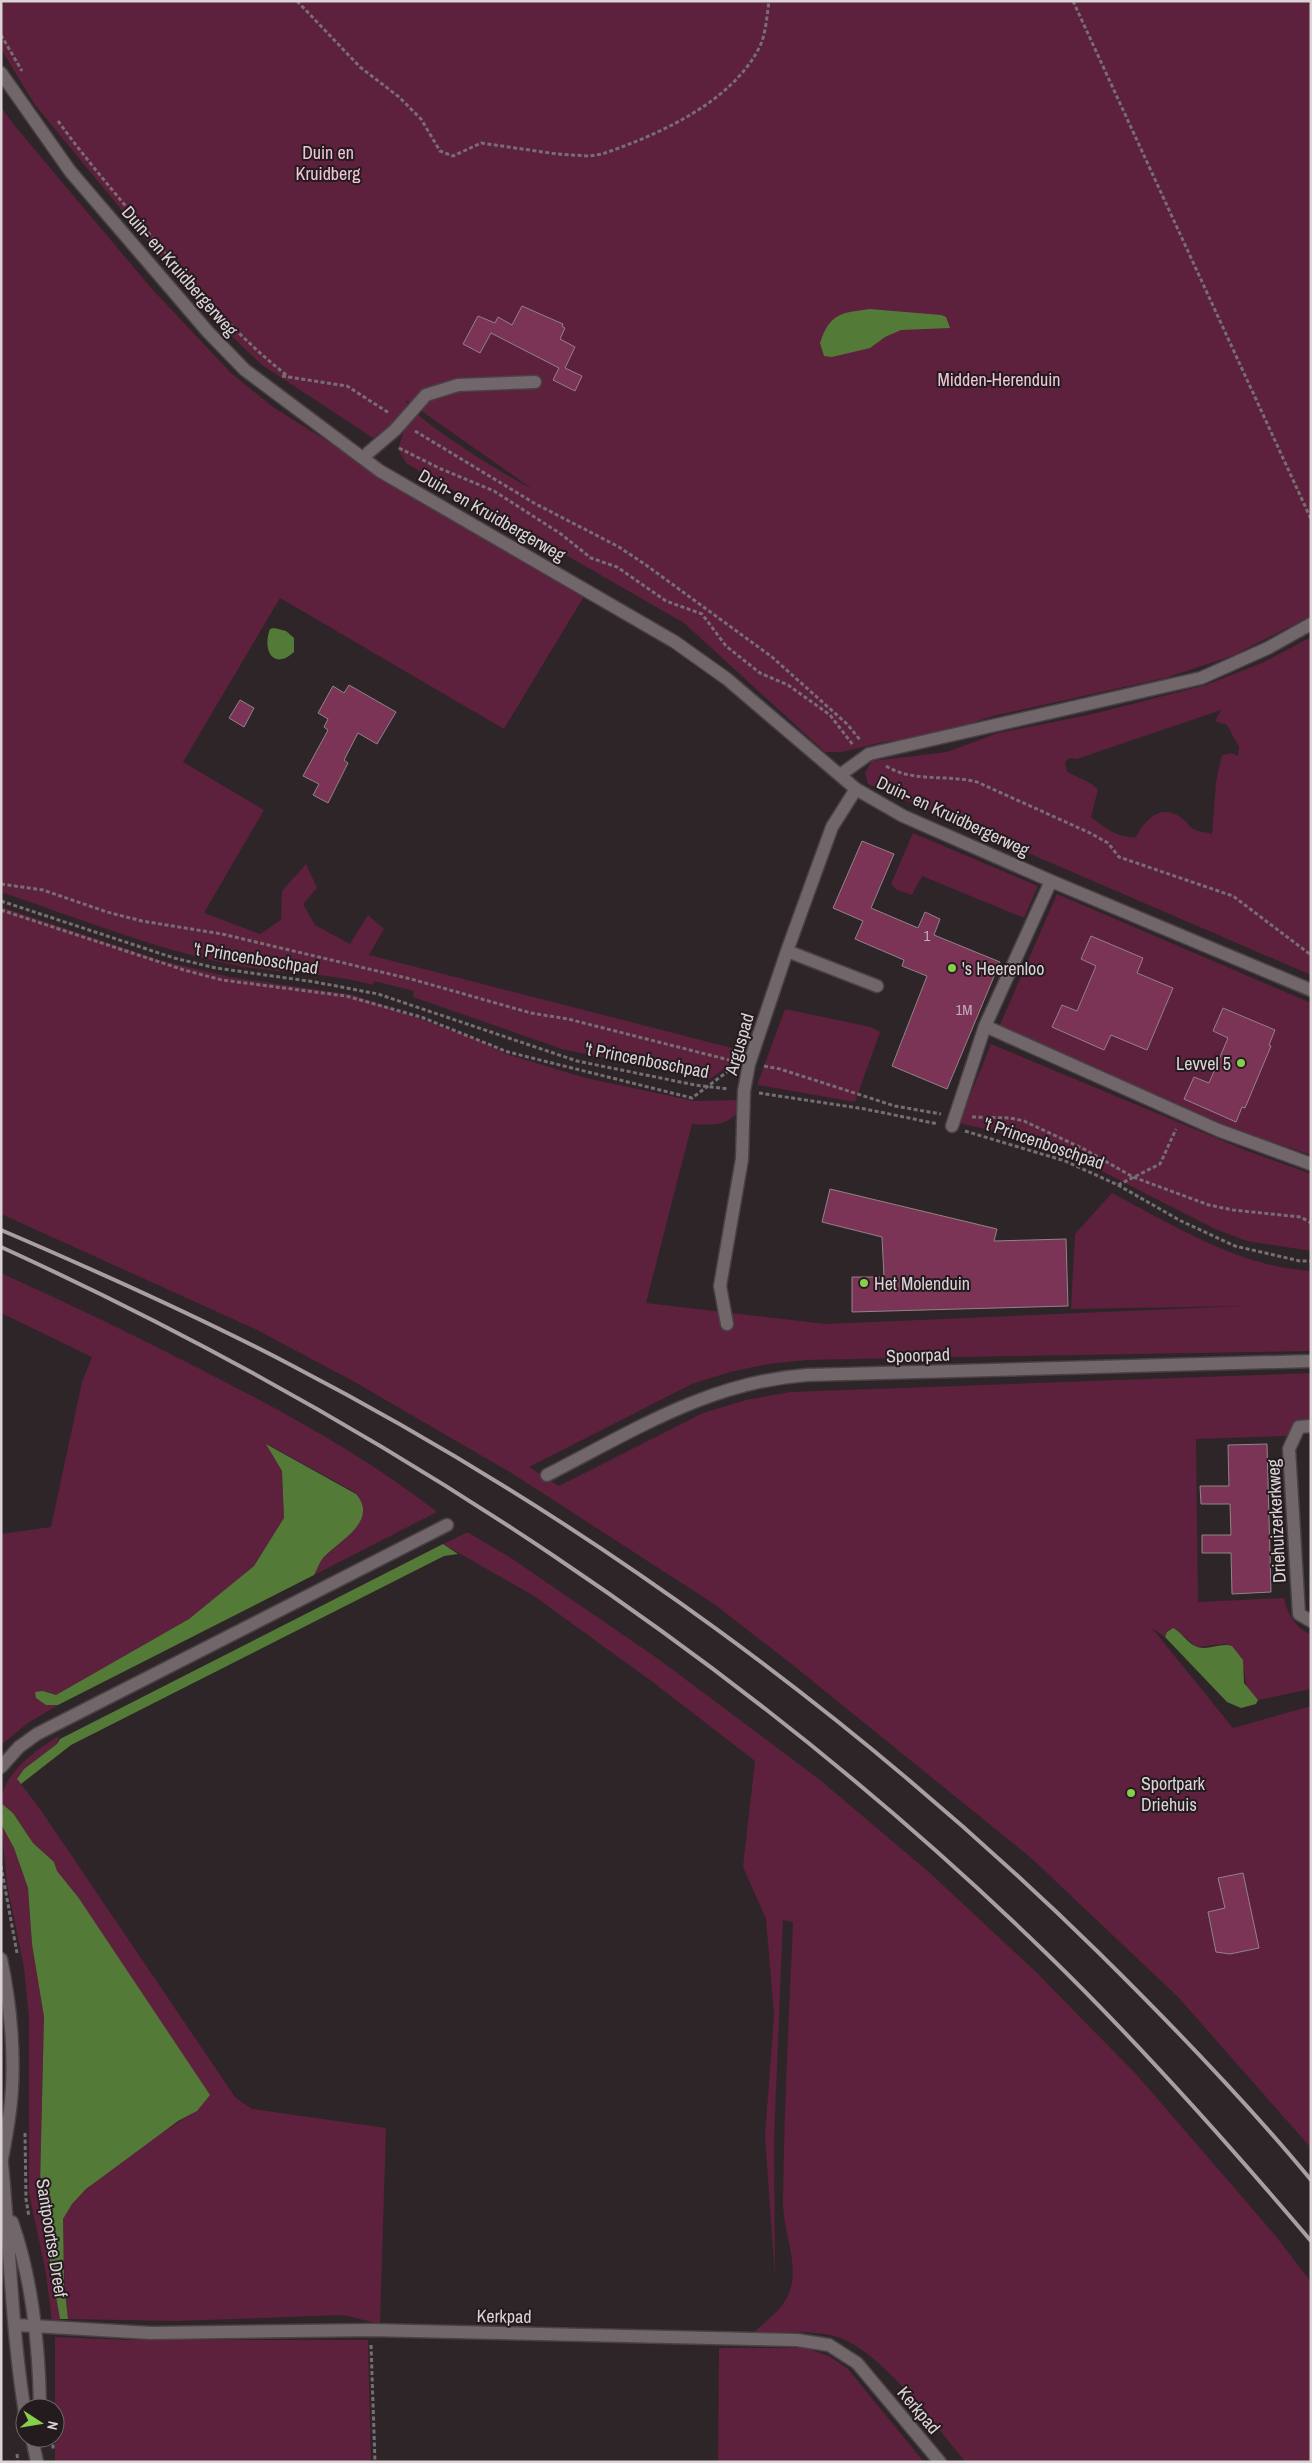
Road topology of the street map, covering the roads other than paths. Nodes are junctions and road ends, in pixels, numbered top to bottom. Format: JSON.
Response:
{"nodes":[{"id":1,"x":1,"y":74,"type":"edge"},
{"id":2,"x":535,"y":382,"type":"dead end"},
{"id":3,"x":368,"y":453,"type":"dead end"},
{"id":4,"x":1311,"y":624,"type":"edge"},
{"id":5,"x":840,"y":775,"type":"junction"},
{"id":6,"x":856,"y":789,"type":"junction"},
{"id":7,"x":1051,"y":881,"type":"junction"},
{"id":8,"x":786,"y":951,"type":"junction"},
{"id":9,"x":877,"y":986,"type":"dead end"},
{"id":10,"x":1311,"y":990,"type":"edge"},
{"id":11,"x":985,"y":1026,"type":"junction"},
{"id":12,"x":954,"y":1121,"type":"road end"},
{"id":13,"x":1311,"y":1164,"type":"edge"},
{"id":14,"x":727,"y":1324,"type":"dead end"},
{"id":15,"x":1311,"y":1361,"type":"edge"},
{"id":16,"x":1311,"y":1426,"type":"edge"},
{"id":17,"x":547,"y":1474,"type":"dead end"},
{"id":18,"x":447,"y":1525,"type":"dead end"},
{"id":19,"x":1311,"y":1620,"type":"edge"},
{"id":20,"x":1,"y":1767,"type":"edge"},
{"id":21,"x":1,"y":1959,"type":"edge"},
{"id":22,"x":1,"y":2154,"type":"edge"},
{"id":23,"x":2,"y":2160,"type":"edge"},
{"id":24,"x":8,"y":2210,"type":"junction"},
{"id":25,"x":16,"y":2325,"type":"junction"},
{"id":26,"x":34,"y":2327,"type":"junction"},
{"id":27,"x":23,"y":2398,"type":"edge"},
{"id":28,"x":39,"y":2398,"type":"edge"},
{"id":29,"x":940,"y":2462,"type":"edge"}],
"edges":[{"from":1,"to":5,"type":"street","name":"Duin- en Kruidbergerweg"},
{"from":2,"to":3,"type":"street"},
{"from":4,"to":5,"type":"street"},
{"from":5,"to":6,"type":"street","name":"Duin- en Kruidbergerweg"},
{"from":6,"to":7,"type":"street","name":"Duin- en Kruidbergerweg"},
{"from":6,"to":8,"type":"street","name":"Arguspad"},
{"from":7,"to":10,"type":"street","name":"Duin- en Kruidbergerweg"},
{"from":7,"to":11,"type":"street"},
{"from":8,"to":9,"type":"street"},
{"from":8,"to":14,"type":"street","name":"Arguspad"},
{"from":11,"to":12,"type":"street"},
{"from":11,"to":13,"type":"street"},
{"from":15,"to":17,"type":"street","name":"Spoorpad"},
{"from":16,"to":19,"type":"street","name":"Driehuizerkerkweg"},
{"from":18,"to":20,"type":"street"},
{"from":21,"to":23,"type":"street"},
{"from":22,"to":23,"type":"street","name":"Santpoortse Dreef"},
{"from":23,"to":24,"type":"street","name":"Santpoortse Dreef"},
{"from":24,"to":25,"type":"street","name":"Santpoortse Dreef"},
{"from":24,"to":26,"type":"street","name":"Santpoortse Dreef"},
{"from":25,"to":26,"type":"street","name":"Kerkpad"},
{"from":25,"to":27,"type":"street","name":"Santpoortse Dreef"},
{"from":26,"to":28,"type":"street","name":"Santpoortse Dreef"},
{"from":26,"to":29,"type":"street","name":"Kerkpad"}]}
